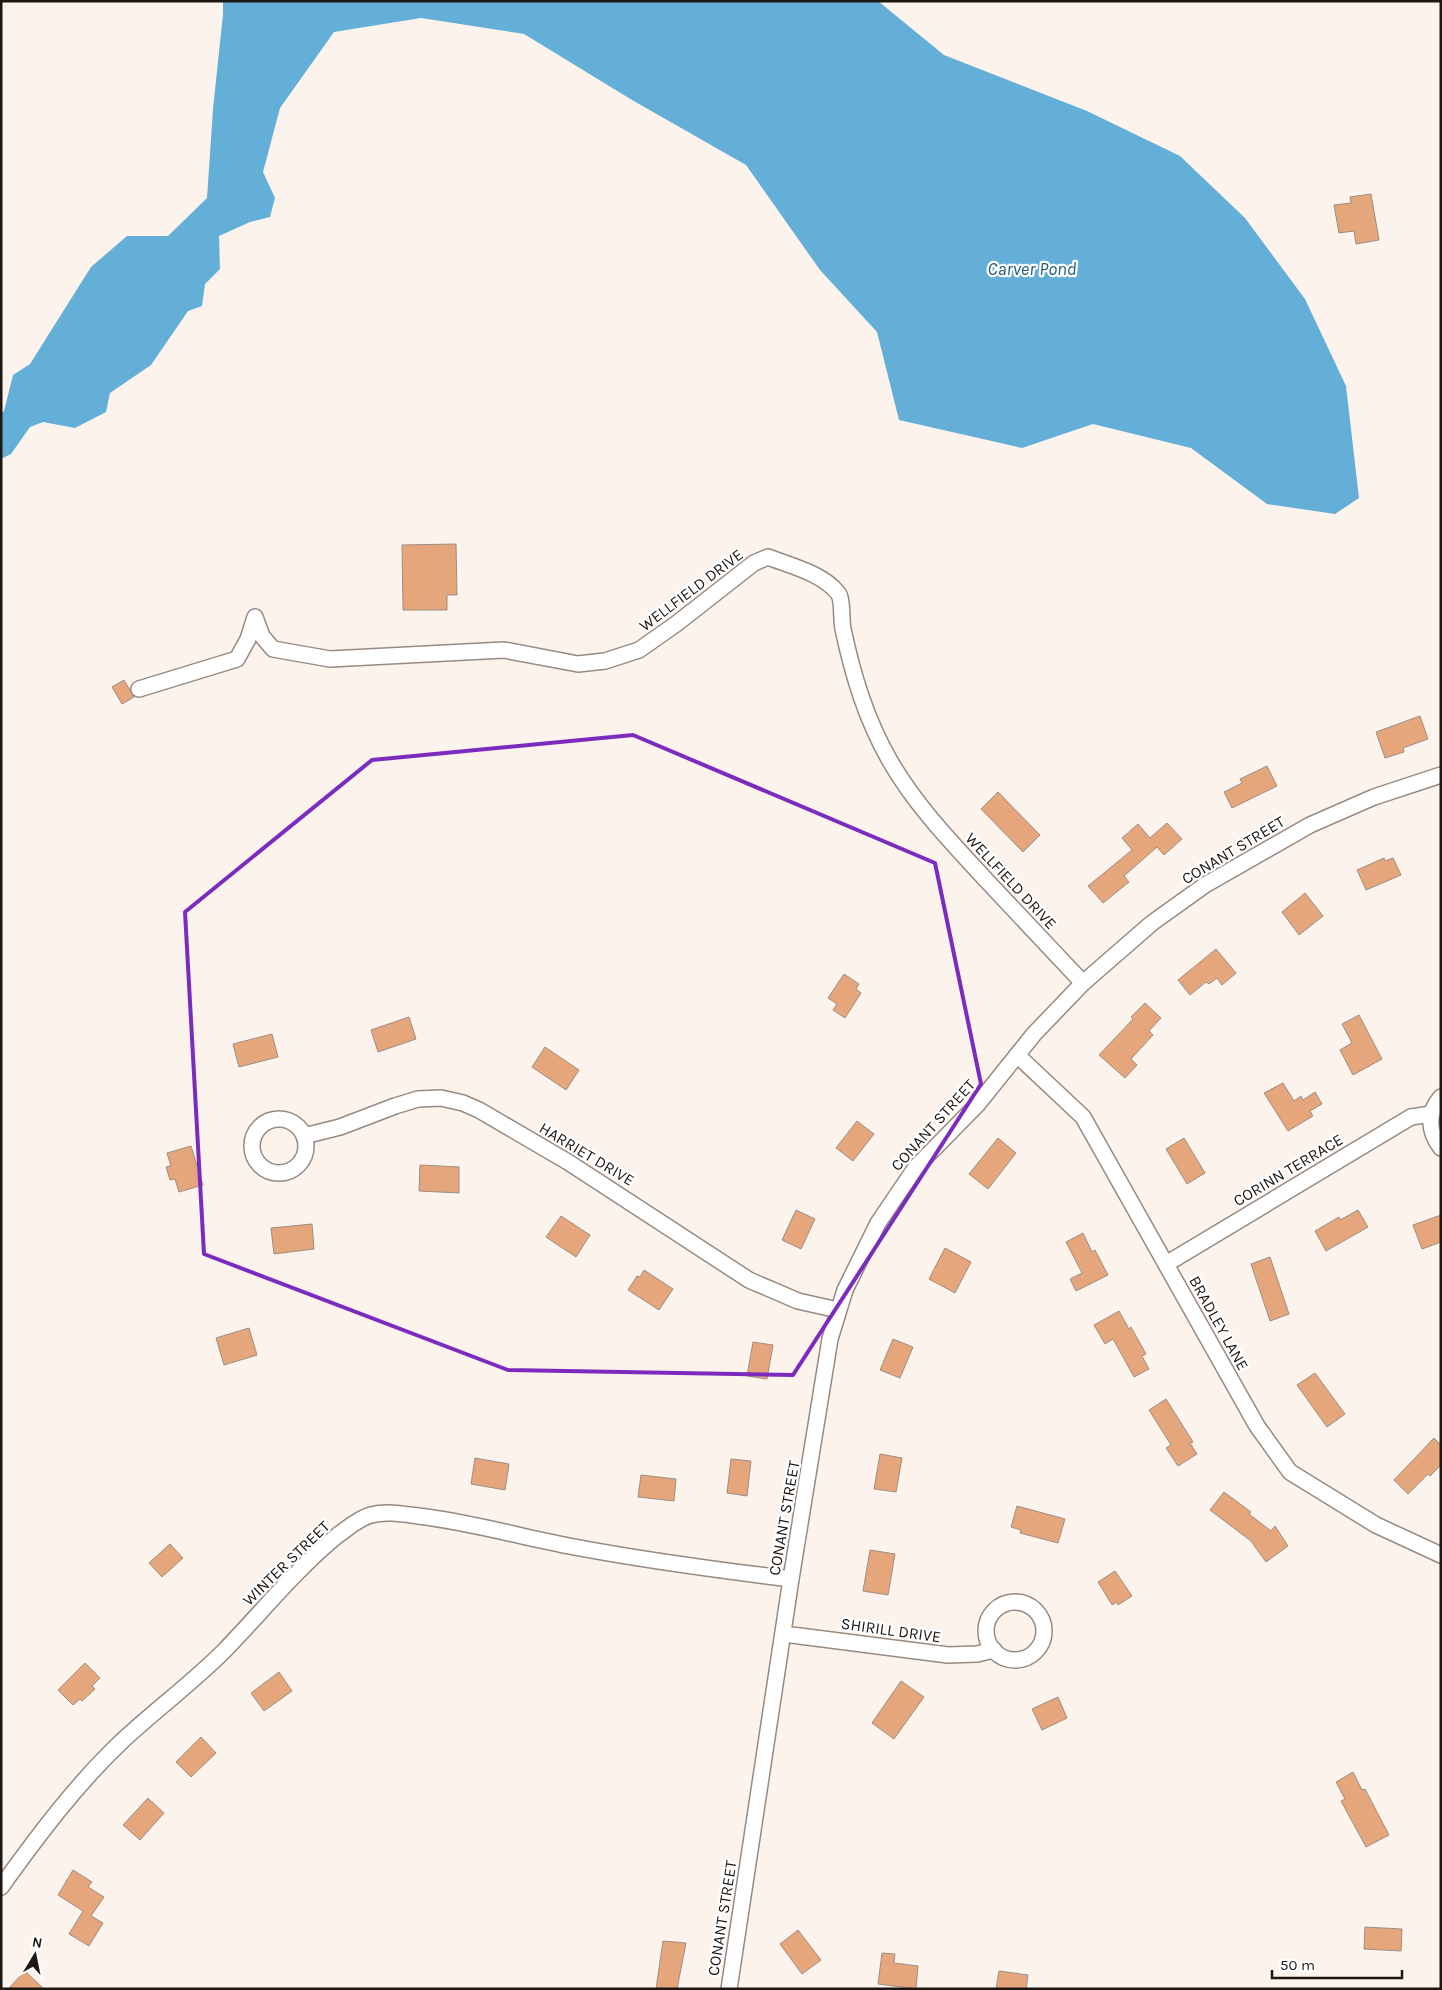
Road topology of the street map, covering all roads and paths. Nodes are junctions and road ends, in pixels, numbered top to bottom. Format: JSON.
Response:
{"nodes":[{"id":1,"x":139,"y":689,"type":"dead end"},
{"id":2,"x":1441,"y":775,"type":"edge"},
{"id":3,"x":1083,"y":983,"type":"junction"},
{"id":4,"x":1017,"y":1055,"type":"junction"},
{"id":5,"x":1441,"y":1096,"type":"edge"},
{"id":6,"x":1431,"y":1114,"type":"junction"},
{"id":7,"x":304,"y":1136,"type":"dead end"},
{"id":8,"x":1441,"y":1148,"type":"edge"},
{"id":9,"x":1166,"y":1264,"type":"junction"},
{"id":10,"x":838,"y":1310,"type":"junction"},
{"id":11,"x":1441,"y":1555,"type":"edge"},
{"id":12,"x":791,"y":1580,"type":"junction"},
{"id":13,"x":784,"y":1634,"type":"junction"},
{"id":14,"x":994,"y":1650,"type":"dead end"},
{"id":15,"x":1,"y":1887,"type":"edge"},
{"id":16,"x":729,"y":1989,"type":"edge"}],
"edges":[{"from":1,"to":3,"type":"street","name":"WELLFIELD DRIVE"},
{"from":2,"to":3,"type":"street","name":"CONANT STREET"},
{"from":3,"to":4,"type":"street","name":"CONANT STREET"},
{"from":4,"to":9,"type":"street","name":"BRADLEY LANE"},
{"from":4,"to":10,"type":"street","name":"CONANT STREET"},
{"from":5,"to":6,"type":"street"},
{"from":6,"to":8,"type":"street"},
{"from":6,"to":9,"type":"street","name":"CORINN TERRACE"},
{"from":7,"to":10,"type":"street","name":"HARRIET DRIVE"},
{"from":9,"to":11,"type":"street","name":"BRADLEY LANE"},
{"from":10,"to":12,"type":"street","name":"CONANT STREET"},
{"from":12,"to":13,"type":"street","name":"CONANT STREET"},
{"from":12,"to":15,"type":"street","name":"WINTER STREET"},
{"from":13,"to":14,"type":"street","name":"SHIRILL DRIVE"},
{"from":13,"to":16,"type":"street","name":"CONANT STREET"}]}
